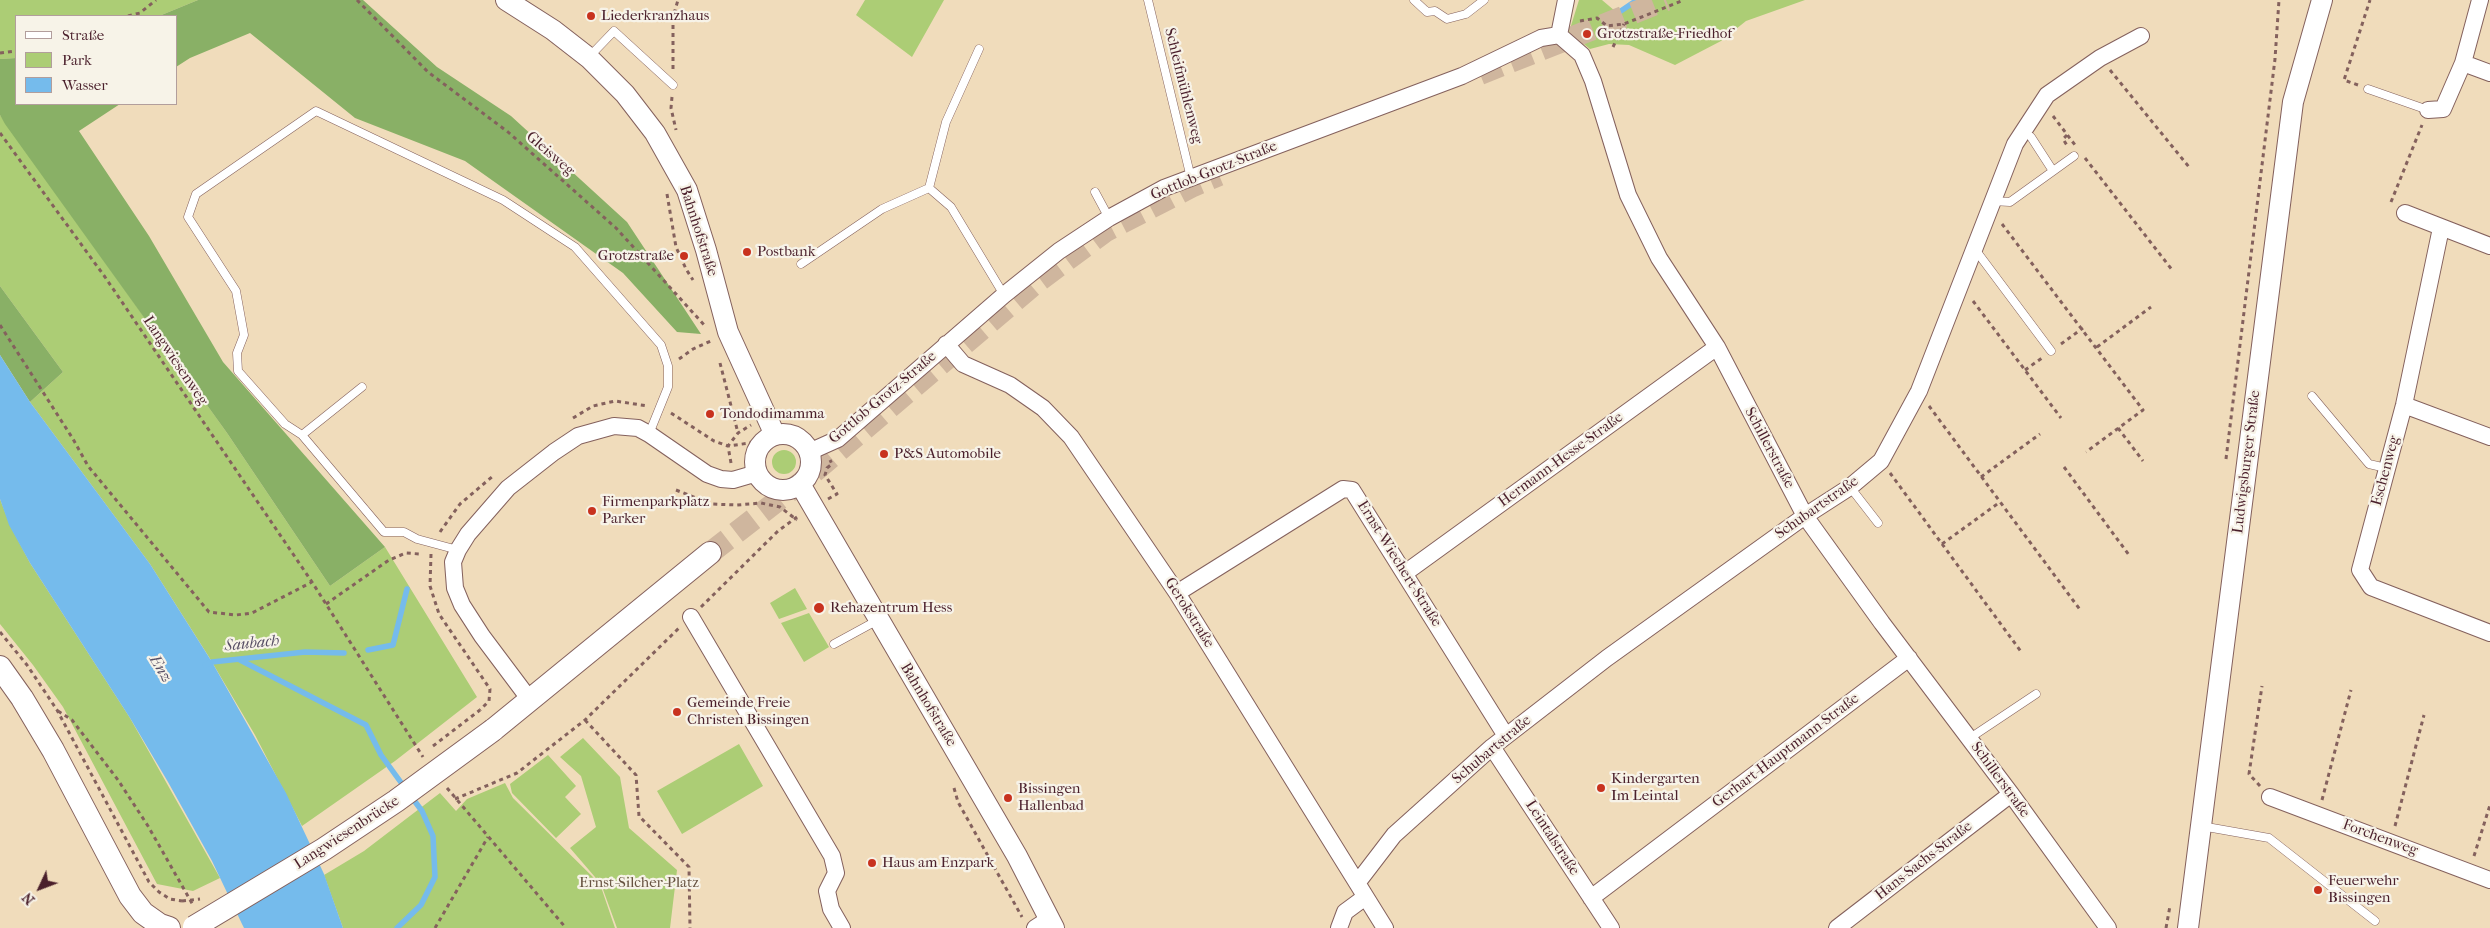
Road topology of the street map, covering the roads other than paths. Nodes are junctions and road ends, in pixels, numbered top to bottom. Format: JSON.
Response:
{"nodes":[{"id":1,"x":506,"y":0,"type":"edge"},
{"id":2,"x":1148,"y":0,"type":"edge"},
{"id":3,"x":1414,"y":0,"type":"edge"},
{"id":4,"x":1484,"y":0,"type":"edge"},
{"id":5,"x":1566,"y":0,"type":"edge"},
{"id":6,"x":2322,"y":0,"type":"edge"},
{"id":7,"x":2480,"y":0,"type":"edge"},
{"id":8,"x":1559,"y":35,"type":"junction"},
{"id":9,"x":2141,"y":36,"type":"dead end"},
{"id":10,"x":979,"y":49,"type":"dead end"},
{"id":11,"x":589,"y":58,"type":"junction"},
{"id":12,"x":2463,"y":63,"type":"junction"},
{"id":13,"x":2490,"y":73,"type":"edge"},
{"id":14,"x":672,"y":84,"type":"dead end"},
{"id":15,"x":2368,"y":89,"type":"road end"},
{"id":16,"x":2428,"y":110,"type":"joint"},
{"id":17,"x":2031,"y":137,"type":"dead end"},
{"id":18,"x":2074,"y":156,"type":"dead end"},
{"id":19,"x":2053,"y":171,"type":"junction"},
{"id":20,"x":1191,"y":178,"type":"junction"},
{"id":21,"x":928,"y":188,"type":"junction"},
{"id":22,"x":1095,"y":192,"type":"dead end"},
{"id":23,"x":1991,"y":205,"type":"junction"},
{"id":24,"x":2405,"y":213,"type":"dead end"},
{"id":25,"x":1109,"y":218,"type":"junction"},
{"id":26,"x":2440,"y":228,"type":"junction"},
{"id":27,"x":2490,"y":246,"type":"edge"},
{"id":28,"x":1974,"y":248,"type":"junction"},
{"id":29,"x":801,"y":264,"type":"dead end"},
{"id":30,"x":1004,"y":295,"type":"junction"},
{"id":31,"x":946,"y":344,"type":"junction"},
{"id":32,"x":1716,"y":347,"type":"junction"},
{"id":33,"x":2051,"y":351,"type":"dead end"},
{"id":34,"x":362,"y":387,"type":"dead end"},
{"id":35,"x":2312,"y":396,"type":"dead end"},
{"id":36,"x":2404,"y":405,"type":"junction"},
{"id":37,"x":649,"y":434,"type":"junction"},
{"id":38,"x":302,"y":435,"type":"junction"},
{"id":39,"x":2490,"y":437,"type":"edge"},
{"id":40,"x":770,"y":438,"type":"junction"},
{"id":41,"x":817,"y":449,"type":"junction"},
{"id":42,"x":2386,"y":468,"type":"junction"},
{"id":43,"x":757,"y":473,"type":"junction"},
{"id":44,"x":800,"y":484,"type":"junction"},
{"id":45,"x":1850,"y":487,"type":"junction"},
{"id":46,"x":1805,"y":516,"type":"junction"},
{"id":47,"x":1878,"y":523,"type":"dead end"},
{"id":48,"x":458,"y":550,"type":"junction"},
{"id":49,"x":710,"y":552,"type":"tunnel mouth"},
{"id":50,"x":1405,"y":573,"type":"junction"},
{"id":51,"x":1177,"y":593,"type":"junction"},
{"id":52,"x":691,"y":616,"type":"road end"},
{"id":53,"x":878,"y":620,"type":"junction"},
{"id":54,"x":2490,"y":633,"type":"edge"},
{"id":55,"x":834,"y":644,"type":"dead end"},
{"id":56,"x":1909,"y":658,"type":"junction"},
{"id":57,"x":0,"y":667,"type":"edge"},
{"id":58,"x":2036,"y":694,"type":"dead end"},
{"id":59,"x":530,"y":700,"type":"junction"},
{"id":60,"x":1506,"y":736,"type":"junction"},
{"id":61,"x":1970,"y":738,"type":"junction"},
{"id":62,"x":1492,"y":747,"type":"junction"},
{"id":63,"x":2011,"y":794,"type":"junction"},
{"id":64,"x":2270,"y":797,"type":"road end"},
{"id":65,"x":2201,"y":826,"type":"junction"},
{"id":66,"x":2490,"y":880,"type":"edge"},
{"id":67,"x":1358,"y":882,"type":"junction"},
{"id":68,"x":1364,"y":898,"type":"junction"},
{"id":69,"x":1592,"y":898,"type":"junction"},
{"id":70,"x":2375,"y":921,"type":"dead end"},
{"id":71,"x":194,"y":922,"type":"edge"},
{"id":72,"x":1041,"y":924,"type":"edge"},
{"id":73,"x":1842,"y":926,"type":"edge"},
{"id":74,"x":2104,"y":927,"type":"edge"},
{"id":75,"x":169,"y":928,"type":"edge"},
{"id":76,"x":842,"y":928,"type":"edge"},
{"id":77,"x":1339,"y":928,"type":"edge"},
{"id":78,"x":1385,"y":928,"type":"edge"},
{"id":79,"x":1612,"y":928,"type":"edge"},
{"id":80,"x":2188,"y":928,"type":"edge"}],
"edges":[{"from":1,"to":11,"type":"street","name":"Bahnhofstraße"},
{"from":2,"to":20,"type":"lane","name":"Schleifmühlenweg"},
{"from":3,"to":4,"type":"lane"},
{"from":5,"to":8,"type":"street"},
{"from":6,"to":65,"type":"street","name":"Ludwigsburger Straße"},
{"from":7,"to":12,"type":"street"},
{"from":8,"to":20,"type":"street","name":"Gottlob-Grotz-Straße"},
{"from":8,"to":32,"type":"street","name":"Schillerstraße"},
{"from":9,"to":23,"type":"street","name":"Schubartstraße"},
{"from":10,"to":21,"type":"lane"},
{"from":11,"to":14,"type":"lane"},
{"from":11,"to":40,"type":"street","name":"Bahnhofstraße"},
{"from":12,"to":13,"type":"street"},
{"from":12,"to":16,"type":"street"},
{"from":15,"to":16,"type":"lane"},
{"from":17,"to":19,"type":"lane"},
{"from":18,"to":19,"type":"lane"},
{"from":19,"to":23,"type":"lane"},
{"from":20,"to":25,"type":"street","name":"Gottlob-Grotz-Straße"},
{"from":21,"to":29,"type":"lane"},
{"from":21,"to":30,"type":"lane"},
{"from":22,"to":25,"type":"lane"},
{"from":23,"to":28,"type":"street","name":"Schubartstraße"},
{"from":24,"to":26,"type":"street"},
{"from":25,"to":30,"type":"street","name":"Gottlob-Grotz-Straße"},
{"from":26,"to":27,"type":"street"},
{"from":26,"to":36,"type":"street","name":"Eschenweg"},
{"from":28,"to":33,"type":"lane"},
{"from":28,"to":45,"type":"street","name":"Schubartstraße"},
{"from":30,"to":31,"type":"street","name":"Gottlob-Grotz-Straße"},
{"from":31,"to":41,"type":"street","name":"Gottlob-Grotz-Straße"},
{"from":31,"to":51,"type":"street","name":"Gerokstraße"},
{"from":32,"to":46,"type":"street","name":"Schillerstraße"},
{"from":32,"to":50,"type":"street","name":"Hermann-Hesse-Straße"},
{"from":34,"to":38,"type":"lane"},
{"from":35,"to":42,"type":"lane"},
{"from":36,"to":39,"type":"street"},
{"from":36,"to":42,"type":"street","name":"Eschenweg"},
{"from":37,"to":38,"type":"lane"},
{"from":37,"to":43,"type":"street"},
{"from":37,"to":48,"type":"street"},
{"from":38,"to":48,"type":"lane"},
{"from":40,"to":41,"type":"street"},
{"from":40,"to":43,"type":"street"},
{"from":41,"to":44,"type":"street"},
{"from":42,"to":54,"type":"street","name":"Eschenweg"},
{"from":43,"to":44,"type":"street"},
{"from":44,"to":53,"type":"street","name":"Bahnhofstraße"},
{"from":45,"to":46,"type":"street","name":"Schubartstraße"},
{"from":45,"to":47,"type":"lane"},
{"from":46,"to":56,"type":"street","name":"Schillerstraße"},
{"from":46,"to":60,"type":"street","name":"Schubartstraße"},
{"from":48,"to":59,"type":"street"},
{"from":49,"to":59,"type":"main road","name":"Langwiesenbrücke"},
{"from":50,"to":51,"type":"street","name":"Ernst-Wiechert-Straße"},
{"from":50,"to":60,"type":"street","name":"Ernst-Wiechert-Straße"},
{"from":51,"to":67,"type":"street","name":"Gerokstraße"},
{"from":52,"to":76,"type":"street"},
{"from":53,"to":55,"type":"lane"},
{"from":53,"to":72,"type":"street","name":"Bahnhofstraße"},
{"from":56,"to":61,"type":"street","name":"Schillerstraße"},
{"from":56,"to":69,"type":"street","name":"Gerhart-Hauptmann-Straße"},
{"from":57,"to":75,"type":"main road"},
{"from":58,"to":61,"type":"lane"},
{"from":59,"to":71,"type":"main road","name":"Langwiesenbrücke","bridge":true},
{"from":60,"to":62,"type":"street","name":"Schubartstraße"},
{"from":61,"to":63,"type":"street","name":"Schillerstraße"},
{"from":62,"to":67,"type":"street","name":"Schubartstraße"},
{"from":62,"to":69,"type":"street","name":"Leintalstraße"},
{"from":63,"to":73,"type":"street","name":"Hans-Sachs-Straße"},
{"from":63,"to":74,"type":"street","name":"Schillerstraße"},
{"from":64,"to":66,"type":"street","name":"Forchenweg"},
{"from":65,"to":70,"type":"lane"},
{"from":65,"to":80,"type":"street","name":"Ludwigsburger Straße"},
{"from":67,"to":68,"type":"street","name":"Gerokstraße"},
{"from":68,"to":77,"type":"street"},
{"from":68,"to":78,"type":"street","name":"Gerokstraße"},
{"from":69,"to":79,"type":"street","name":"Leintalstraße"}]}
